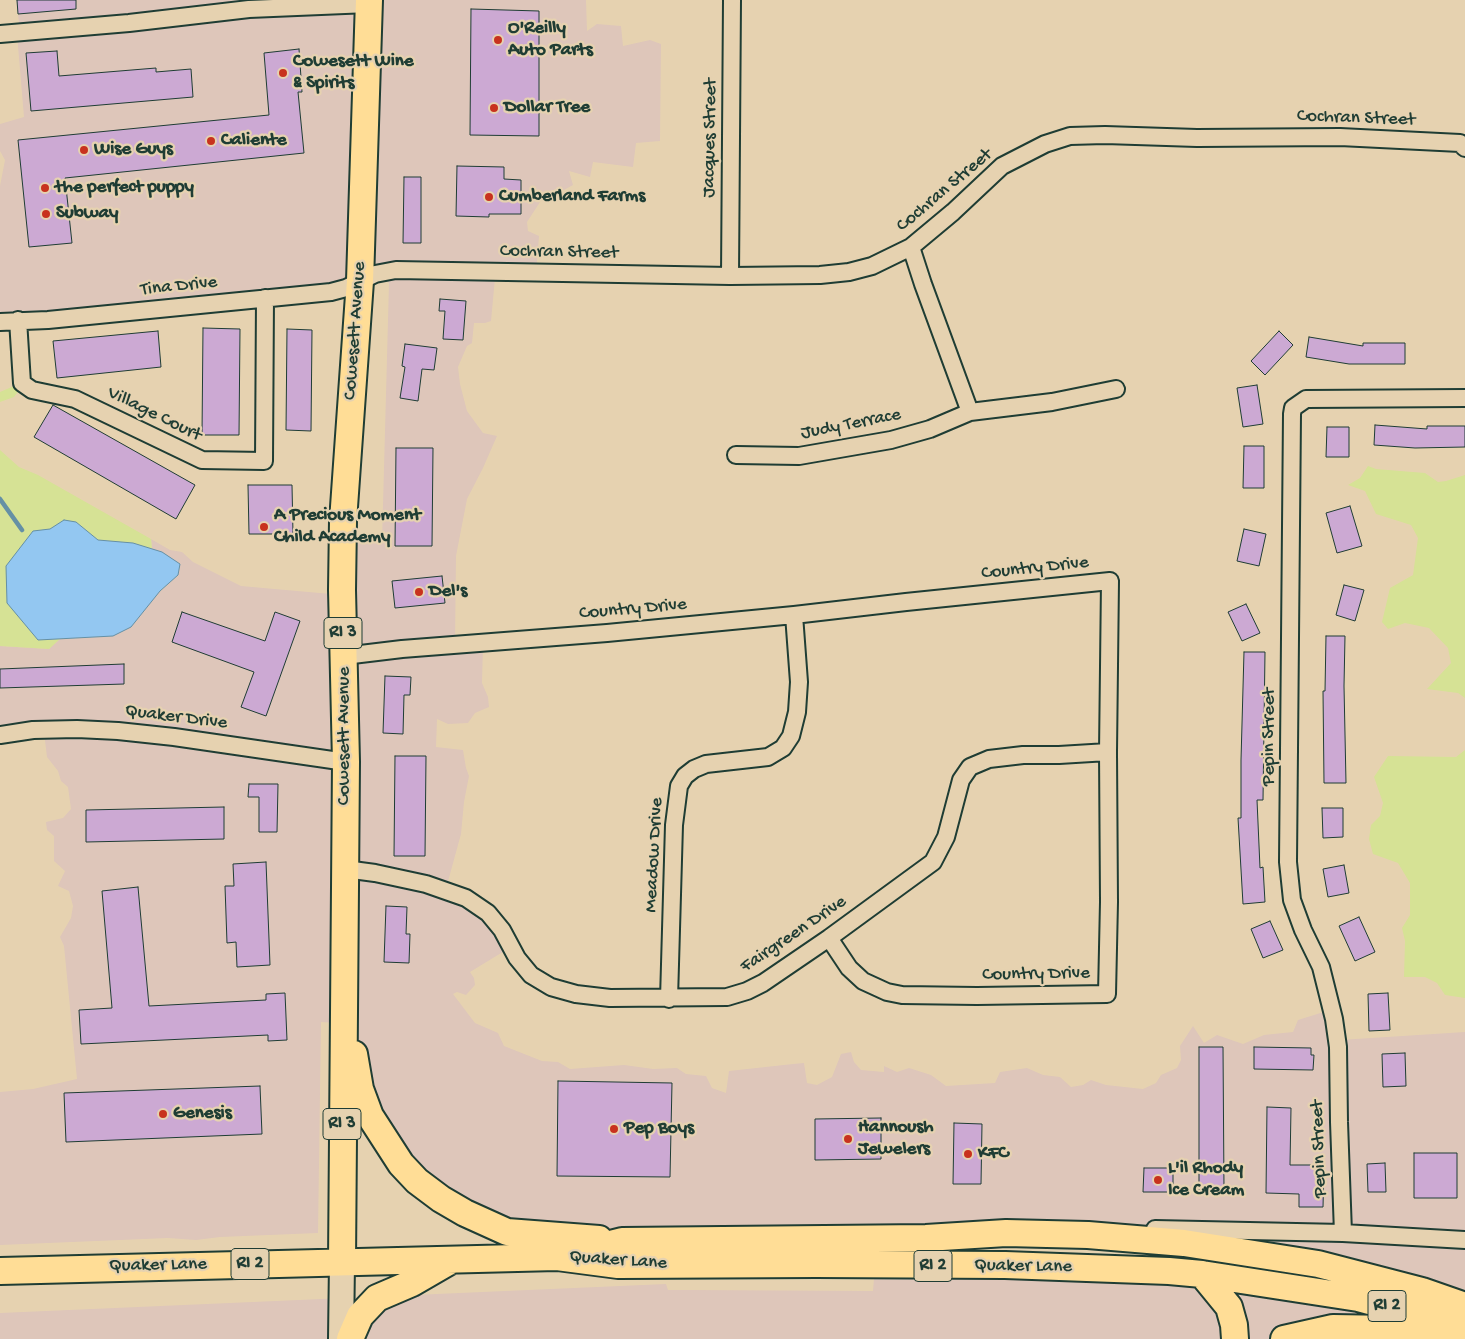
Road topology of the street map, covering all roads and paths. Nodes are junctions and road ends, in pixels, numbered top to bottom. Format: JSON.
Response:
{"nodes":[{"id":1,"x":732,"y":0,"type":"edge"},
{"id":2,"x":369,"y":2,"type":"edge"},
{"id":3,"x":0,"y":34,"type":"edge"},
{"id":4,"x":1465,"y":148,"type":"edge"},
{"id":5,"x":911,"y":247,"type":"junction"},
{"id":6,"x":730,"y":276,"type":"junction"},
{"id":7,"x":360,"y":281,"type":"junction"},
{"id":8,"x":265,"y":298,"type":"junction"},
{"id":9,"x":18,"y":320,"type":"junction"},
{"id":10,"x":0,"y":322,"type":"edge"},
{"id":11,"x":1116,"y":389,"type":"dead end"},
{"id":12,"x":1465,"y":398,"type":"edge"},
{"id":13,"x":970,"y":412,"type":"junction"},
{"id":14,"x":736,"y":455,"type":"dead end"},
{"id":15,"x":794,"y":615,"type":"junction"},
{"id":16,"x":344,"y":656,"type":"junction"},
{"id":17,"x":0,"y":735,"type":"edge"},
{"id":18,"x":1108,"y":752,"type":"junction"},
{"id":19,"x":346,"y":762,"type":"junction"},
{"id":20,"x":345,"y":869,"type":"junction"},
{"id":21,"x":829,"y":938,"type":"junction"},
{"id":22,"x":343,"y":986,"type":"junction"},
{"id":23,"x":669,"y":999,"type":"junction"},
{"id":24,"x":1006,"y":1233,"type":"junction"},
{"id":25,"x":1343,"y":1233,"type":"junction"},
{"id":26,"x":1088,"y":1235,"type":"junction"},
{"id":27,"x":1465,"y":1240,"type":"edge"},
{"id":28,"x":622,"y":1241,"type":"junction"},
{"id":29,"x":557,"y":1257,"type":"junction"},
{"id":30,"x":452,"y":1259,"type":"junction"},
{"id":31,"x":342,"y":1262,"type":"junction"},
{"id":32,"x":1005,"y":1265,"type":"junction"},
{"id":33,"x":0,"y":1271,"type":"edge"},
{"id":34,"x":1202,"y":1274,"type":"junction"},
{"id":35,"x":1465,"y":1306,"type":"edge"},
{"id":36,"x":1465,"y":1328,"type":"edge"},
{"id":37,"x":1465,"y":1337,"type":"edge"},
{"id":38,"x":341,"y":1339,"type":"edge"},
{"id":39,"x":350,"y":1339,"type":"edge"},
{"id":40,"x":1235,"y":1339,"type":"edge"},
{"id":41,"x":1284,"y":1339,"type":"edge"}],
"edges":[{"from":1,"to":6,"type":"street","name":"Jacques Street"},
{"from":2,"to":3,"type":"street"},
{"from":2,"to":7,"type":"main road","name":"Cowesett Avenue","number":"RI 3"},
{"from":4,"to":5,"type":"street","name":"Cochran Street"},
{"from":5,"to":6,"type":"street","name":"Cochran Street"},
{"from":5,"to":13,"type":"street"},
{"from":6,"to":7,"type":"street","name":"Cochran Street"},
{"from":7,"to":8,"type":"street","name":"Tina Drive"},
{"from":7,"to":16,"type":"main road","name":"Cowesett Avenue","number":"RI 3"},
{"from":8,"to":9,"type":"street","name":"Tina Drive"},
{"from":8,"to":9,"type":"street","name":"Village Court"},
{"from":9,"to":10,"type":"street","name":"Tina Drive"},
{"from":11,"to":13,"type":"street","name":"Judy Terrace"},
{"from":12,"to":25,"type":"street","name":"Pepin Street"},
{"from":13,"to":14,"type":"street","name":"Judy Terrace"},
{"from":15,"to":16,"type":"street","name":"Country Drive"},
{"from":15,"to":18,"type":"street","name":"Country Drive"},
{"from":15,"to":23,"type":"street","name":"Meadow Drive"},
{"from":16,"to":19,"type":"main road","name":"Cowesett Avenue","number":"RI 3"},
{"from":17,"to":19,"type":"street","name":"Quaker Drive"},
{"from":18,"to":21,"type":"street","name":"Fairgreen Drive"},
{"from":18,"to":21,"type":"street","name":"Country Drive"},
{"from":19,"to":20,"type":"main road","name":"Cowesett Avenue","number":"RI 3"},
{"from":20,"to":22,"type":"main road","name":"Cowesett Avenue","number":"RI 3"},
{"from":20,"to":23,"type":"street","name":"Fairgreen Drive"},
{"from":21,"to":23,"type":"street","name":"Fairgreen Drive"},
{"from":22,"to":28,"type":"main road"},
{"from":22,"to":31,"type":"main road","name":"Cowesett Avenue","number":"RI 3"},
{"from":24,"to":26,"type":"main road","name":"Quaker Lane","number":"RI 2"},
{"from":24,"to":28,"type":"main road","name":"Quaker Lane","number":"RI 2"},
{"from":24,"to":32,"type":"main road"},
{"from":25,"to":26,"type":"street","name":"Quaker Lane"},
{"from":25,"to":27,"type":"street","name":"Quaker Lane"},
{"from":26,"to":35,"type":"main road","name":"Quaker Lane","number":"RI 2"},
{"from":28,"to":29,"type":"main road","name":"Quaker Lane","number":"RI 2"},
{"from":29,"to":30,"type":"main road","name":"Quaker Lane","number":"RI 2"},
{"from":29,"to":32,"type":"main road","name":"Quaker Lane","number":"RI 2"},
{"from":30,"to":31,"type":"main road","name":"Quaker Lane","number":"RI 2"},
{"from":30,"to":39,"type":"main road"},
{"from":31,"to":33,"type":"main road","name":"Quaker Lane","number":"RI 2"},
{"from":31,"to":38,"type":"main road"},
{"from":32,"to":34,"type":"main road","name":"Quaker Lane","number":"RI 2"},
{"from":34,"to":36,"type":"main road","name":"Quaker Lane","number":"RI 2"},
{"from":34,"to":40,"type":"main road"},
{"from":37,"to":41,"type":"main road"}]}
